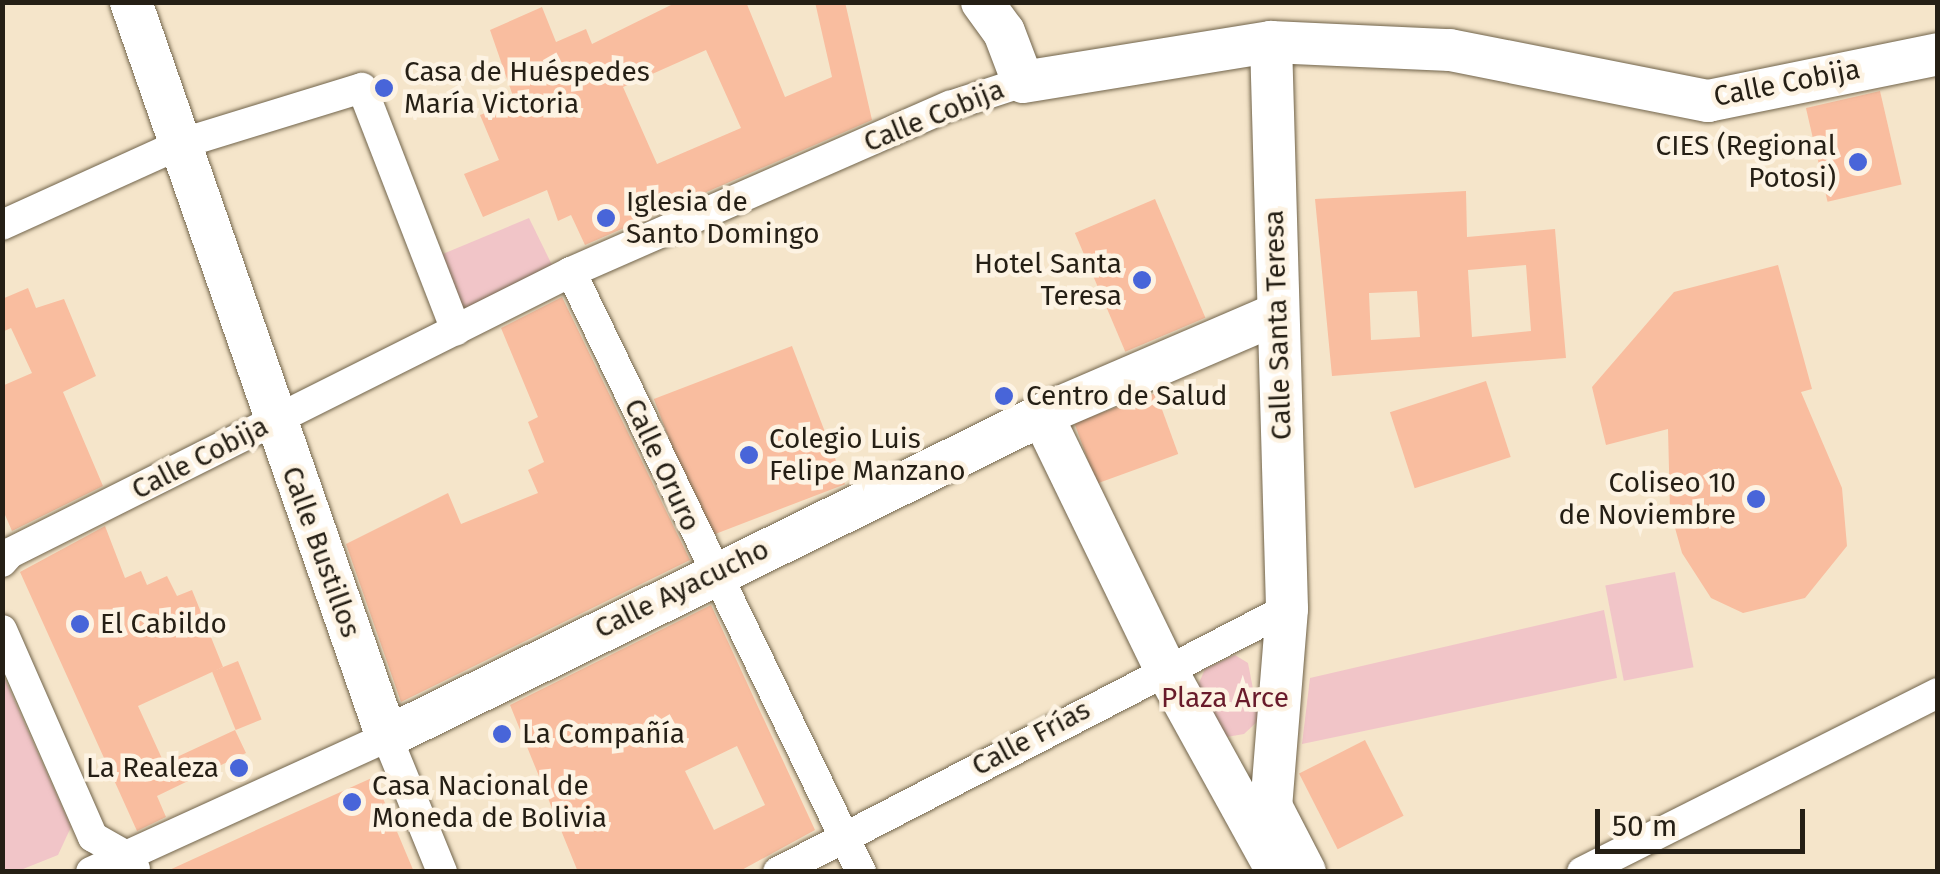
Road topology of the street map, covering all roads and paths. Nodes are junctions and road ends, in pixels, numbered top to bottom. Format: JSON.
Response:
{"nodes":[{"id":1,"x":131,"y":2,"type":"edge"},
{"id":2,"x":982,"y":2,"type":"edge"},
{"id":3,"x":1271,"y":42,"type":"junction"},
{"id":4,"x":1938,"y":54,"type":"edge"},
{"id":5,"x":1023,"y":82,"type":"junction"},
{"id":6,"x":184,"y":143,"type":"junction"},
{"id":7,"x":2,"y":226,"type":"edge"},
{"id":8,"x":571,"y":272,"type":"junction"},
{"id":9,"x":1276,"y":314,"type":"junction"},
{"id":10,"x":456,"y":330,"type":"junction"},
{"id":11,"x":1042,"y":415,"type":"junction"},
{"id":12,"x":273,"y":421,"type":"junction"},
{"id":13,"x":5,"y":551,"type":"edge"},
{"id":14,"x":712,"y":572,"type":"junction"},
{"id":15,"x":1286,"y":609,"type":"junction"},
{"id":16,"x":2,"y":630,"type":"edge"},
{"id":17,"x":1165,"y":668,"type":"junction"},
{"id":18,"x":1936,"y":703,"type":"edge"},
{"id":19,"x":387,"y":737,"type":"junction"},
{"id":20,"x":1275,"y":762,"type":"junction"},
{"id":21,"x":1226,"y":778,"type":"junction"},
{"id":22,"x":845,"y":835,"type":"junction"},
{"id":23,"x":133,"y":865,"type":"edge"},
{"id":24,"x":91,"y":872,"type":"edge"},
{"id":25,"x":442,"y":872,"type":"edge"},
{"id":26,"x":778,"y":872,"type":"edge"},
{"id":27,"x":860,"y":872,"type":"edge"},
{"id":28,"x":1278,"y":872,"type":"edge"},
{"id":29,"x":1304,"y":872,"type":"edge"},
{"id":30,"x":1582,"y":872,"type":"edge"}],
"edges":[{"from":1,"to":6,"type":"main road","name":"Calle Bustillos"},
{"from":2,"to":5,"type":"main road"},
{"from":3,"to":4,"type":"main road","name":"Calle Cobija"},
{"from":3,"to":5,"type":"main road","name":"Calle Cobija"},
{"from":3,"to":9,"type":"main road","name":"Calle Santa Teresa"},
{"from":5,"to":8,"type":"street","name":"Calle Cobija"},
{"from":6,"to":7,"type":"street"},
{"from":6,"to":10,"type":"street"},
{"from":6,"to":12,"type":"main road","name":"Calle Bustillos"},
{"from":8,"to":10,"type":"street","name":"Calle Cobija"},
{"from":8,"to":14,"type":"street","name":"Calle Oruro"},
{"from":9,"to":11,"type":"main road","name":"Calle Ayacucho"},
{"from":9,"to":15,"type":"main road","name":"Calle Santa Teresa"},
{"from":10,"to":12,"type":"street","name":"Calle Cobija"},
{"from":11,"to":14,"type":"main road","name":"Calle Ayacucho"},
{"from":11,"to":17,"type":"main road"},
{"from":12,"to":13,"type":"street","name":"Calle Cobija"},
{"from":12,"to":19,"type":"main road","name":"Calle Bustillos"},
{"from":14,"to":19,"type":"main road","name":"Calle Ayacucho"},
{"from":14,"to":22,"type":"street","name":"Calle Oruro"},
{"from":15,"to":17,"type":"street","name":"Calle Frías"},
{"from":15,"to":20,"type":"main road","name":"Calle Santa Teresa"},
{"from":16,"to":23,"type":"street"},
{"from":17,"to":21,"type":"main road"},
{"from":17,"to":22,"type":"street","name":"Calle Frías"},
{"from":18,"to":30,"type":"street"},
{"from":19,"to":23,"type":"street","name":"Calle Ayacucho"},
{"from":19,"to":25,"type":"street","name":"Calle Bustillos"},
{"from":20,"to":21,"type":"street"},
{"from":20,"to":29,"type":"main road","name":"Calle Santa Teresa"},
{"from":21,"to":28,"type":"main road"},
{"from":22,"to":26,"type":"street","name":"Calle Frías"},
{"from":22,"to":27,"type":"street","name":"Calle Oruro"},
{"from":23,"to":24,"type":"street","name":"Calle Ayacucho"}]}
